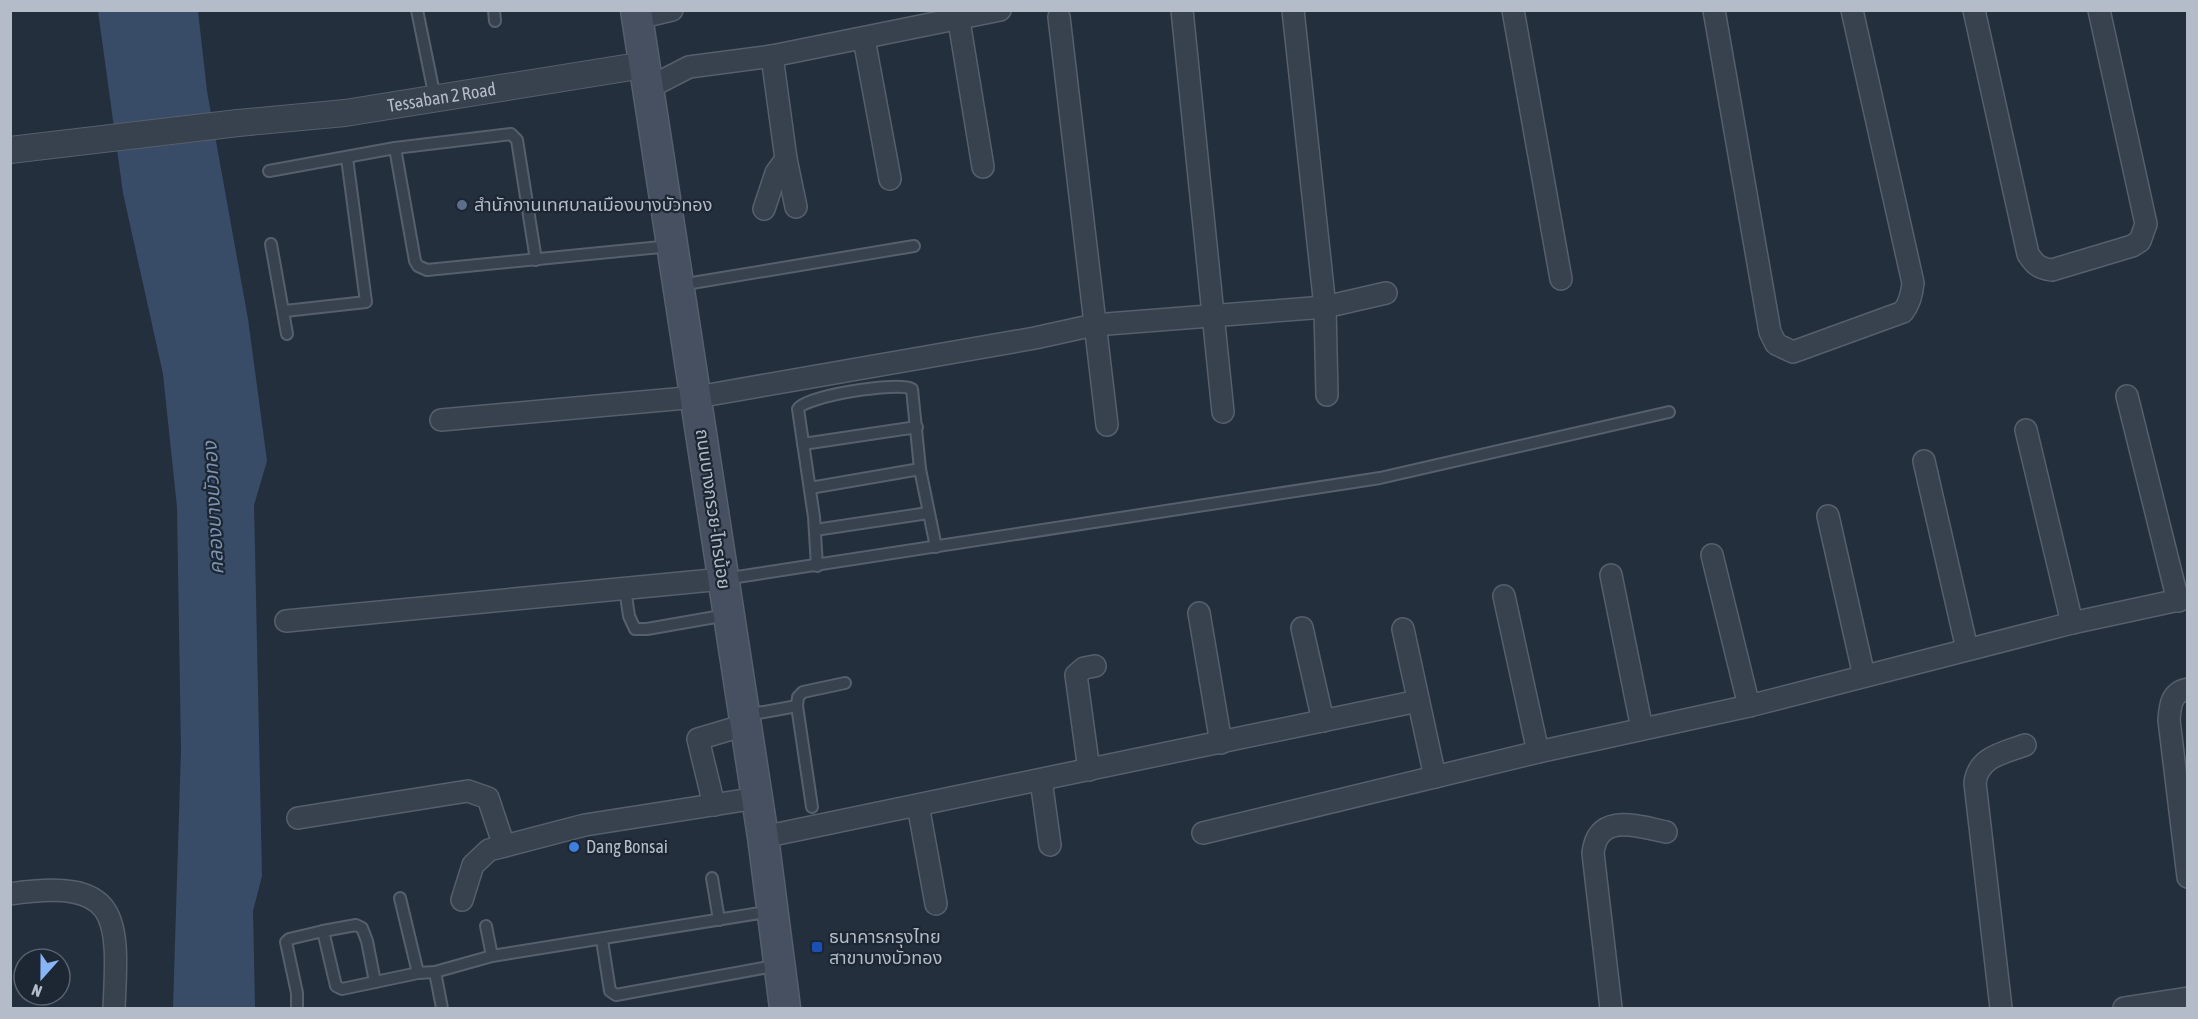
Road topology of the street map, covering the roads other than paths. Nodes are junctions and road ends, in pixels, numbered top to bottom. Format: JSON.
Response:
{"nodes":[{"id":1,"x":417,"y":10,"type":"edge"},
{"id":2,"x":672,"y":10,"type":"edge"},
{"id":3,"x":1000,"y":10,"type":"edge"},
{"id":4,"x":1182,"y":10,"type":"edge"},
{"id":5,"x":1293,"y":10,"type":"edge"},
{"id":6,"x":1513,"y":10,"type":"edge"},
{"id":7,"x":1714,"y":10,"type":"edge"},
{"id":8,"x":1852,"y":10,"type":"edge"},
{"id":9,"x":1974,"y":10,"type":"edge"},
{"id":10,"x":2099,"y":10,"type":"edge"},
{"id":11,"x":637,"y":14,"type":"edge"},
{"id":12,"x":1059,"y":17,"type":"dead end"},
{"id":13,"x":959,"y":21,"type":"junction"},
{"id":14,"x":864,"y":39,"type":"junction"},
{"id":15,"x":772,"y":56,"type":"junction"},
{"id":16,"x":647,"y":76,"type":"junction"},
{"id":17,"x":435,"y":99,"type":"junction"},
{"id":18,"x":395,"y":148,"type":"junction"},
{"id":19,"x":10,"y":150,"type":"edge"},
{"id":20,"x":347,"y":158,"type":"junction"},
{"id":21,"x":786,"y":159,"type":"junction"},
{"id":22,"x":983,"y":167,"type":"dead end"},
{"id":23,"x":269,"y":171,"type":"dead end"},
{"id":24,"x":890,"y":179,"type":"dead end"},
{"id":25,"x":796,"y":207,"type":"dead end"},
{"id":26,"x":764,"y":209,"type":"dead end"},
{"id":27,"x":271,"y":244,"type":"dead end"},
{"id":28,"x":672,"y":246,"type":"junction"},
{"id":29,"x":914,"y":246,"type":"dead end"},
{"id":30,"x":536,"y":260,"type":"junction"},
{"id":31,"x":1561,"y":279,"type":"dead end"},
{"id":32,"x":677,"y":286,"type":"junction"},
{"id":33,"x":1386,"y":293,"type":"dead end"},
{"id":34,"x":1324,"y":307,"type":"junction"},
{"id":35,"x":285,"y":311,"type":"junction"},
{"id":36,"x":1215,"y":317,"type":"junction"},
{"id":37,"x":1094,"y":325,"type":"junction"},
{"id":38,"x":287,"y":334,"type":"dead end"},
{"id":39,"x":1327,"y":395,"type":"dead end"},
{"id":40,"x":2127,"y":396,"type":"dead end"},
{"id":41,"x":697,"y":397,"type":"junction"},
{"id":42,"x":1223,"y":412,"type":"dead end"},
{"id":43,"x":1669,"y":412,"type":"dead end"},
{"id":44,"x":441,"y":420,"type":"dead end"},
{"id":45,"x":1107,"y":426,"type":"dead end"},
{"id":46,"x":917,"y":427,"type":"junction"},
{"id":47,"x":2026,"y":430,"type":"dead end"},
{"id":48,"x":803,"y":444,"type":"junction"},
{"id":49,"x":1924,"y":461,"type":"dead end"},
{"id":50,"x":920,"y":469,"type":"junction"},
{"id":51,"x":810,"y":488,"type":"junction"},
{"id":52,"x":928,"y":513,"type":"junction"},
{"id":53,"x":1828,"y":516,"type":"dead end"},
{"id":54,"x":814,"y":530,"type":"junction"},
{"id":55,"x":936,"y":547,"type":"junction"},
{"id":56,"x":1712,"y":555,"type":"dead end"},
{"id":57,"x":818,"y":566,"type":"junction"},
{"id":58,"x":1611,"y":575,"type":"dead end"},
{"id":59,"x":723,"y":579,"type":"junction"},
{"id":60,"x":625,"y":589,"type":"junction"},
{"id":61,"x":1504,"y":596,"type":"dead end"},
{"id":62,"x":2183,"y":600,"type":"edge"},
{"id":63,"x":1198,"y":613,"type":"dead end"},
{"id":64,"x":727,"y":615,"type":"junction"},
{"id":65,"x":286,"y":621,"type":"dead end"},
{"id":66,"x":2072,"y":623,"type":"junction"},
{"id":67,"x":1302,"y":628,"type":"dead end"},
{"id":68,"x":1403,"y":629,"type":"dead end"},
{"id":69,"x":1967,"y":649,"type":"junction"},
{"id":70,"x":1095,"y":666,"type":"dead end"},
{"id":71,"x":1864,"y":676,"type":"junction"},
{"id":72,"x":845,"y":683,"type":"dead end"},
{"id":73,"x":2187,"y":689,"type":"edge"},
{"id":74,"x":1418,"y":701,"type":"junction"},
{"id":75,"x":796,"y":706,"type":"junction"},
{"id":76,"x":1749,"y":706,"type":"junction"},
{"id":77,"x":744,"y":721,"type":"junction"},
{"id":78,"x":1323,"y":721,"type":"junction"},
{"id":79,"x":1642,"y":729,"type":"junction"},
{"id":80,"x":1221,"y":743,"type":"junction"},
{"id":81,"x":2025,"y":745,"type":"dead end"},
{"id":82,"x":1538,"y":752,"type":"junction"},
{"id":83,"x":1089,"y":770,"type":"junction"},
{"id":84,"x":1435,"y":777,"type":"junction"},
{"id":85,"x":1041,"y":780,"type":"junction"},
{"id":86,"x":757,"y":798,"type":"junction"},
{"id":87,"x":714,"y":805,"type":"junction"},
{"id":88,"x":918,"y":805,"type":"junction"},
{"id":89,"x":812,"y":807,"type":"dead end"},
{"id":90,"x":298,"y":818,"type":"dead end"},
{"id":91,"x":1203,"y":832,"type":"dead end"},
{"id":92,"x":1666,"y":832,"type":"dead end"},
{"id":93,"x":763,"y":837,"type":"junction"},
{"id":94,"x":1050,"y":845,"type":"dead end"},
{"id":95,"x":504,"y":846,"type":"junction"},
{"id":96,"x":2187,"y":877,"type":"edge"},
{"id":97,"x":712,"y":878,"type":"dead end"},
{"id":98,"x":10,"y":894,"type":"edge"},
{"id":99,"x":400,"y":898,"type":"dead end"},
{"id":100,"x":462,"y":900,"type":"dead end"},
{"id":101,"x":936,"y":904,"type":"dead end"},
{"id":102,"x":772,"y":911,"type":"junction"},
{"id":103,"x":719,"y":920,"type":"junction"},
{"id":104,"x":486,"y":926,"type":"dead end"},
{"id":105,"x":323,"y":931,"type":"junction"},
{"id":106,"x":602,"y":940,"type":"junction"},
{"id":107,"x":492,"y":956,"type":"junction"},
{"id":108,"x":779,"y":964,"type":"junction"},
{"id":109,"x":435,"y":972,"type":"junction"},
{"id":110,"x":418,"y":973,"type":"junction"},
{"id":111,"x":375,"y":982,"type":"junction"},
{"id":112,"x":2187,"y":998,"type":"edge"},
{"id":113,"x":114,"y":1008,"type":"edge"},
{"id":114,"x":297,"y":1008,"type":"edge"},
{"id":115,"x":442,"y":1008,"type":"edge"},
{"id":116,"x":785,"y":1008,"type":"edge"},
{"id":117,"x":1611,"y":1008,"type":"edge"},
{"id":118,"x":2001,"y":1008,"type":"edge"},
{"id":119,"x":2124,"y":1008,"type":"edge"}],
"edges":[{"from":1,"to":17,"type":"lane"},
{"from":2,"to":11,"type":"street"},
{"from":3,"to":13,"type":"street"},
{"from":4,"to":36,"type":"street"},
{"from":5,"to":34,"type":"street"},
{"from":6,"to":31,"type":"street"},
{"from":7,"to":8,"type":"street"},
{"from":9,"to":10,"type":"street"},
{"from":11,"to":16,"type":"main road","name":"ถนนบางกรวย-ไทรน้อย"},
{"from":12,"to":37,"type":"street"},
{"from":13,"to":14,"type":"street"},
{"from":13,"to":22,"type":"street"},
{"from":14,"to":15,"type":"street"},
{"from":14,"to":24,"type":"street"},
{"from":15,"to":16,"type":"street"},
{"from":15,"to":21,"type":"street"},
{"from":16,"to":17,"type":"street","name":"Tessaban 2 Road"},
{"from":16,"to":28,"type":"main road","name":"ถนนบางกรวย-ไทรน้อย"},
{"from":17,"to":19,"type":"street","name":"Tessaban 2 Road"},
{"from":18,"to":20,"type":"lane"},
{"from":18,"to":30,"type":"lane"},
{"from":18,"to":30,"type":"lane"},
{"from":20,"to":23,"type":"lane"},
{"from":20,"to":35,"type":"lane"},
{"from":21,"to":25,"type":"street"},
{"from":21,"to":26,"type":"street"},
{"from":27,"to":35,"type":"lane"},
{"from":28,"to":30,"type":"lane"},
{"from":28,"to":32,"type":"main road","name":"ถนนบางกรวย-ไทรน้อย"},
{"from":29,"to":32,"type":"lane"},
{"from":32,"to":41,"type":"main road","name":"ถนนบางกรวย-ไทรน้อย"},
{"from":33,"to":34,"type":"street"},
{"from":34,"to":36,"type":"street"},
{"from":34,"to":39,"type":"street"},
{"from":35,"to":38,"type":"lane"},
{"from":36,"to":37,"type":"street"},
{"from":36,"to":42,"type":"street"},
{"from":37,"to":41,"type":"street"},
{"from":37,"to":45,"type":"street"},
{"from":40,"to":62,"type":"street"},
{"from":41,"to":44,"type":"street"},
{"from":41,"to":59,"type":"main road","name":"ถนนบางกรวย-ไทรน้อย"},
{"from":43,"to":55,"type":"lane"},
{"from":46,"to":48,"type":"lane"},
{"from":46,"to":48,"type":"lane"},
{"from":46,"to":50,"type":"lane"},
{"from":47,"to":66,"type":"street"},
{"from":48,"to":51,"type":"lane"},
{"from":49,"to":69,"type":"street"},
{"from":50,"to":51,"type":"lane"},
{"from":50,"to":52,"type":"lane"},
{"from":51,"to":54,"type":"lane"},
{"from":52,"to":54,"type":"lane"},
{"from":52,"to":55,"type":"lane"},
{"from":53,"to":71,"type":"street"},
{"from":54,"to":57,"type":"lane"},
{"from":55,"to":57,"type":"lane"},
{"from":56,"to":76,"type":"street"},
{"from":57,"to":59,"type":"lane"},
{"from":58,"to":79,"type":"street"},
{"from":59,"to":60,"type":"street"},
{"from":59,"to":64,"type":"main road","name":"ถนนบางกรวย-ไทรน้อย"},
{"from":60,"to":64,"type":"lane"},
{"from":60,"to":65,"type":"street"},
{"from":61,"to":82,"type":"street"},
{"from":62,"to":66,"type":"street"},
{"from":63,"to":80,"type":"street"},
{"from":64,"to":77,"type":"main road","name":"ถนนบางกรวย-ไทรน้อย"},
{"from":66,"to":69,"type":"street"},
{"from":67,"to":78,"type":"street"},
{"from":68,"to":74,"type":"street"},
{"from":69,"to":71,"type":"street"},
{"from":70,"to":83,"type":"street"},
{"from":71,"to":76,"type":"street"},
{"from":72,"to":75,"type":"lane"},
{"from":73,"to":96,"type":"street"},
{"from":74,"to":78,"type":"street"},
{"from":74,"to":84,"type":"street"},
{"from":75,"to":77,"type":"lane"},
{"from":75,"to":89,"type":"lane"},
{"from":76,"to":79,"type":"street"},
{"from":77,"to":86,"type":"main road","name":"ถนนบางกรวย-ไทรน้อย"},
{"from":77,"to":87,"type":"street"},
{"from":78,"to":80,"type":"street"},
{"from":79,"to":82,"type":"street"},
{"from":80,"to":83,"type":"street"},
{"from":81,"to":118,"type":"street"},
{"from":82,"to":84,"type":"street"},
{"from":83,"to":85,"type":"street"},
{"from":84,"to":91,"type":"street"},
{"from":85,"to":88,"type":"street"},
{"from":85,"to":94,"type":"street"},
{"from":86,"to":87,"type":"street"},
{"from":86,"to":93,"type":"main road","name":"ถนนบางกรวย-ไทรน้อย"},
{"from":87,"to":95,"type":"street"},
{"from":88,"to":93,"type":"street"},
{"from":88,"to":101,"type":"street"},
{"from":90,"to":95,"type":"street"},
{"from":92,"to":117,"type":"street"},
{"from":93,"to":102,"type":"main road","name":"ถนนบางกรวย-ไทรน้อย"},
{"from":95,"to":100,"type":"street"},
{"from":97,"to":103,"type":"lane"},
{"from":98,"to":113,"type":"street"},
{"from":99,"to":110,"type":"lane"},
{"from":102,"to":103,"type":"lane"},
{"from":102,"to":108,"type":"main road","name":"ถนนบางกรวย-ไทรน้อย"},
{"from":103,"to":106,"type":"lane"},
{"from":104,"to":107,"type":"lane"},
{"from":105,"to":111,"type":"lane"},
{"from":105,"to":111,"type":"lane"},
{"from":105,"to":114,"type":"lane"},
{"from":106,"to":107,"type":"lane"},
{"from":106,"to":108,"type":"lane"},
{"from":107,"to":109,"type":"lane"},
{"from":108,"to":116,"type":"main road","name":"ถนนบางกรวย-ไทรน้อย"},
{"from":109,"to":110,"type":"lane"},
{"from":109,"to":115,"type":"lane"},
{"from":110,"to":111,"type":"lane"},
{"from":112,"to":119,"type":"street"}]}
